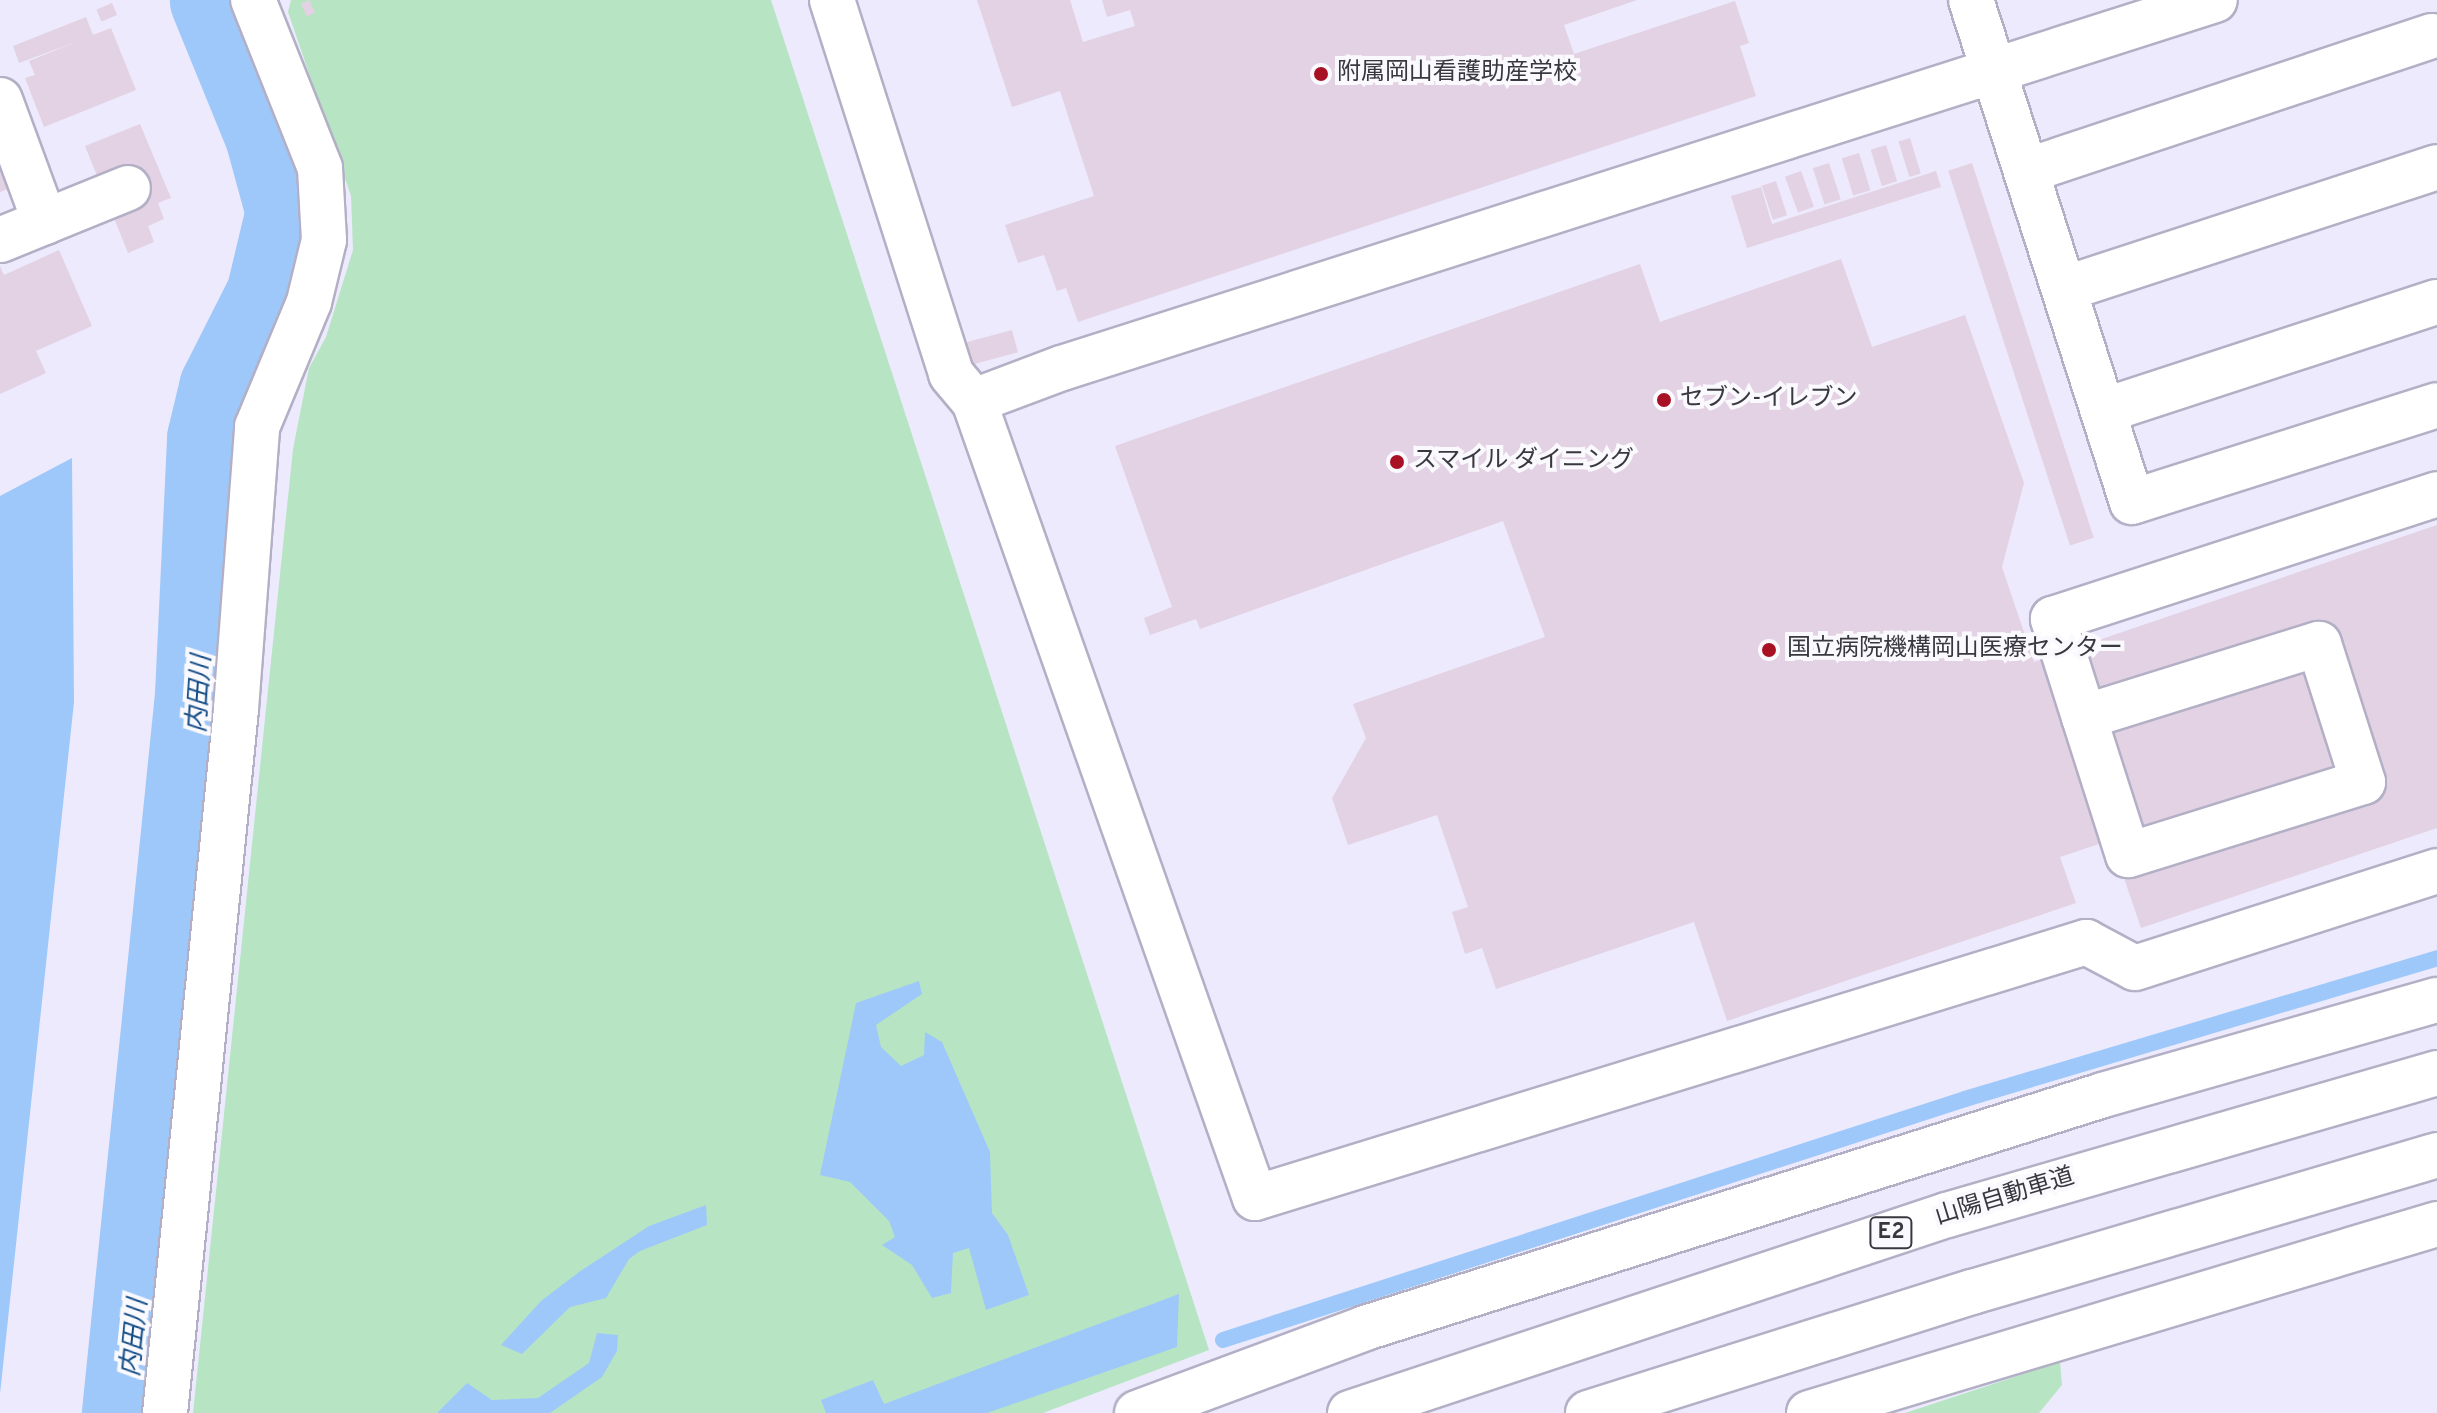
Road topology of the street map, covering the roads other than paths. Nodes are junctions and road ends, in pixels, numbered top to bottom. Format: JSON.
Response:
{"nodes":[{"id":1,"x":253,"y":0,"type":"edge"},
{"id":2,"x":832,"y":0,"type":"edge"},
{"id":3,"x":1971,"y":0,"type":"edge"},
{"id":4,"x":2215,"y":0,"type":"edge"},
{"id":5,"x":2430,"y":29,"type":"edge"},
{"id":6,"x":1994,"y":70,"type":"junction"},
{"id":7,"x":0,"y":100,"type":"edge"},
{"id":8,"x":2437,"y":167,"type":"edge"},
{"id":9,"x":2026,"y":171,"type":"junction"},
{"id":10,"x":128,"y":188,"type":"dead end"},
{"id":11,"x":45,"y":222,"type":"junction"},
{"id":12,"x":0,"y":240,"type":"edge"},
{"id":13,"x":2064,"y":289,"type":"junction"},
{"id":14,"x":2437,"y":302,"type":"edge"},
{"id":15,"x":974,"y":401,"type":"junction"},
{"id":16,"x":2437,"y":405,"type":"edge"},
{"id":17,"x":2103,"y":411,"type":"junction"},
{"id":18,"x":2437,"y":494,"type":"edge"},
{"id":19,"x":2084,"y":717,"type":"junction"},
{"id":20,"x":2437,"y":871,"type":"edge"},
{"id":21,"x":2437,"y":1000,"type":"edge"},
{"id":22,"x":2437,"y":1073,"type":"edge"},
{"id":23,"x":2437,"y":1155,"type":"edge"},
{"id":24,"x":2437,"y":1224,"type":"edge"},
{"id":25,"x":165,"y":1413,"type":"edge"},
{"id":26,"x":1137,"y":1413,"type":"edge"},
{"id":27,"x":1350,"y":1413,"type":"edge"},
{"id":28,"x":1588,"y":1413,"type":"edge"},
{"id":29,"x":1809,"y":1413,"type":"edge"}],
"edges":[{"from":1,"to":25,"type":"main road"},
{"from":2,"to":15,"type":"main road"},
{"from":3,"to":6,"type":"main road"},
{"from":4,"to":6,"type":"main road"},
{"from":5,"to":9,"type":"main road"},
{"from":6,"to":9,"type":"main road"},
{"from":6,"to":15,"type":"main road"},
{"from":7,"to":11,"type":"main road"},
{"from":8,"to":13,"type":"main road"},
{"from":9,"to":13,"type":"main road"},
{"from":10,"to":11,"type":"main road"},
{"from":11,"to":12,"type":"main road"},
{"from":13,"to":17,"type":"main road"},
{"from":14,"to":17,"type":"main road"},
{"from":15,"to":20,"type":"main road"},
{"from":16,"to":17,"type":"main road"},
{"from":18,"to":19,"type":"main road"},
{"from":19,"to":19,"type":"main road"},
{"from":21,"to":26,"type":"main road"},
{"from":22,"to":27,"type":"main road","name":"山陽自動車道","number":"E2"},
{"from":23,"to":28,"type":"main road"},
{"from":24,"to":29,"type":"main road"}]}
